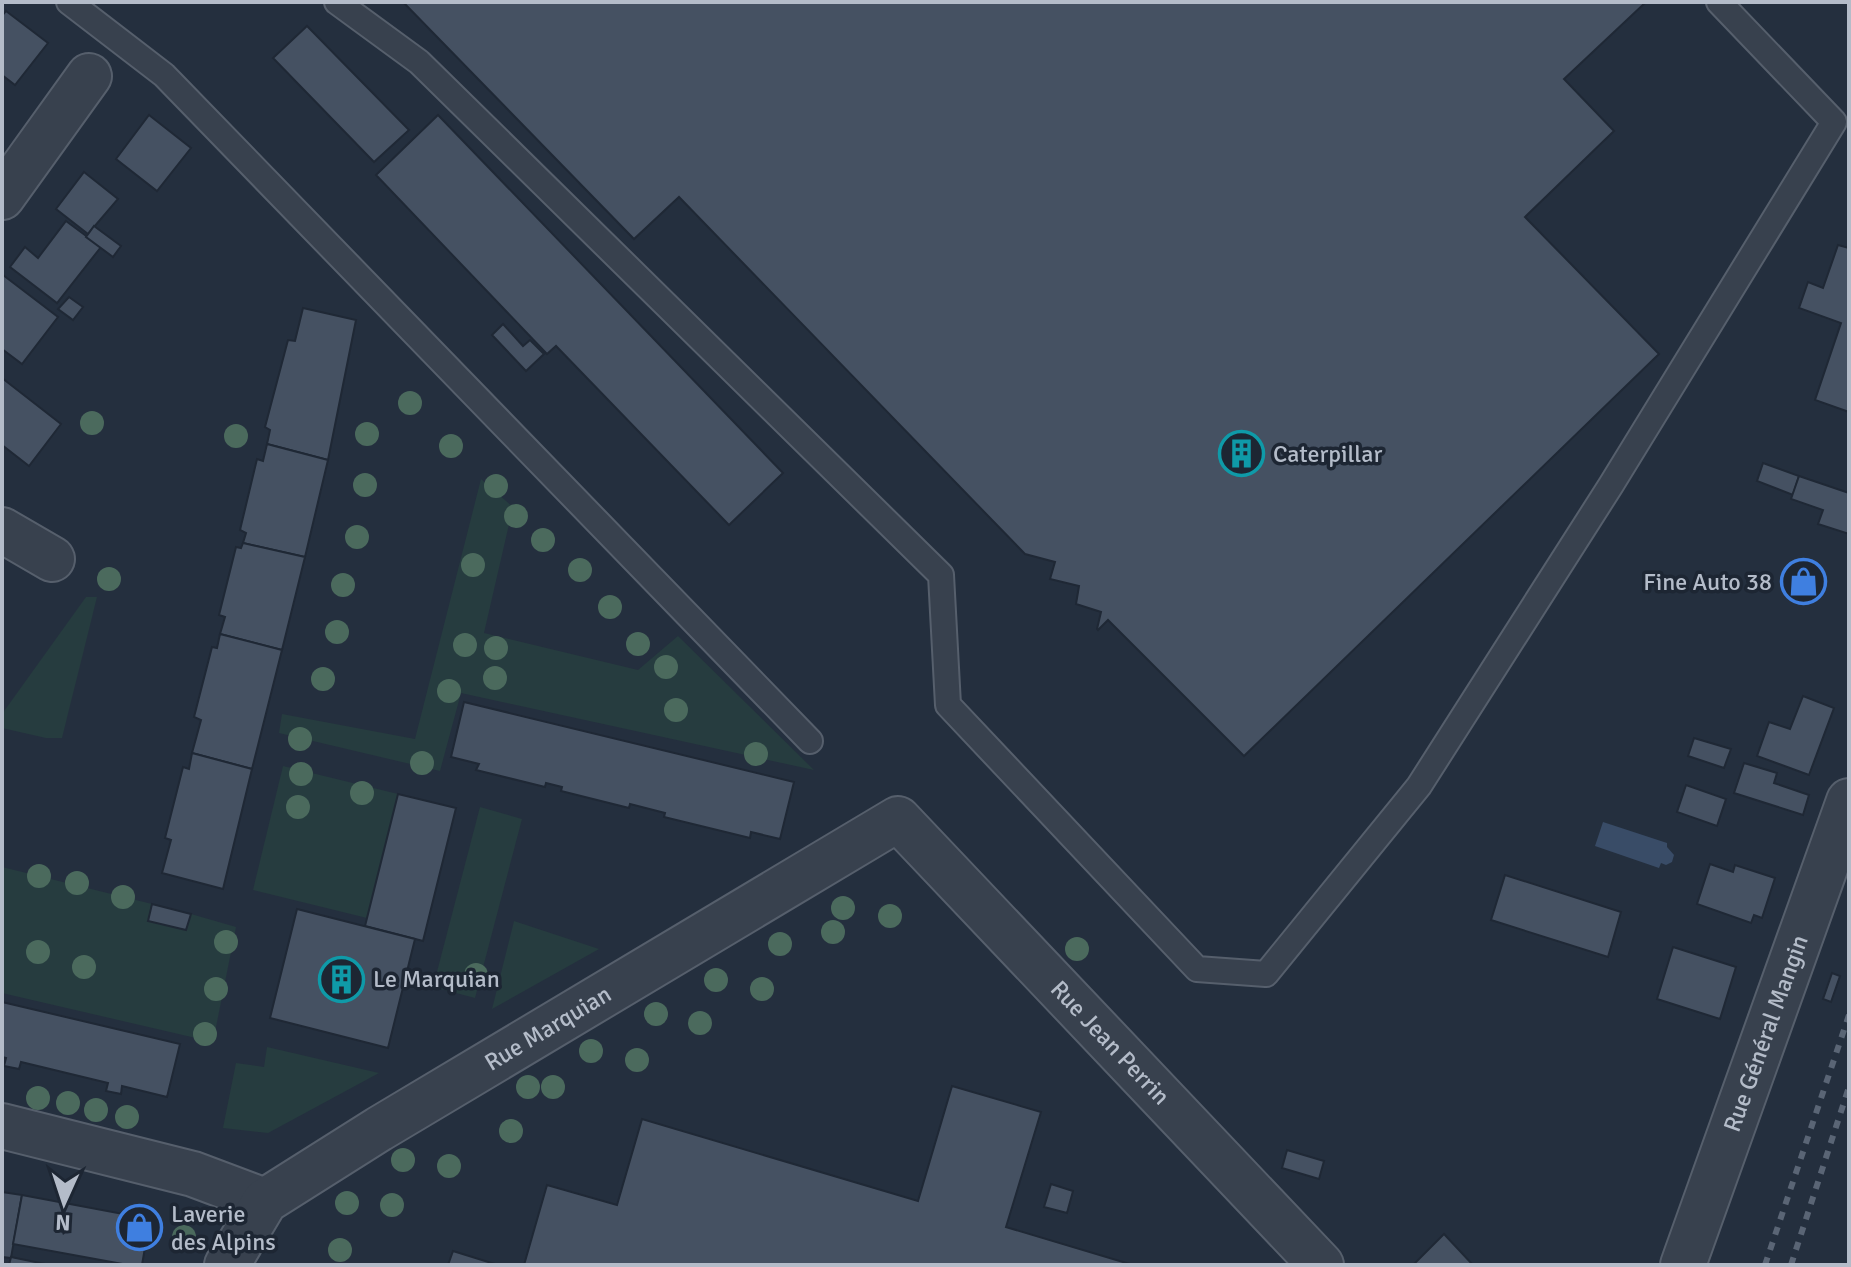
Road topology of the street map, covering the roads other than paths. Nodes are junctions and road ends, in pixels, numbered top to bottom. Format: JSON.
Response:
{"nodes":[{"id":1,"x":69,"y":2,"type":"edge"},
{"id":2,"x":337,"y":2,"type":"edge"},
{"id":3,"x":1719,"y":2,"type":"edge"},
{"id":4,"x":89,"y":76,"type":"dead end"},
{"id":5,"x":2,"y":197,"type":"edge"},
{"id":6,"x":2,"y":530,"type":"edge"},
{"id":7,"x":52,"y":559,"type":"dead end"},
{"id":8,"x":810,"y":741,"type":"dead end"},
{"id":9,"x":1849,"y":801,"type":"edge"},
{"id":10,"x":898,"y":819,"type":"joint"},
{"id":11,"x":2,"y":1126,"type":"edge"},
{"id":12,"x":265,"y":1201,"type":"junction"},
{"id":13,"x":227,"y":1265,"type":"edge"},
{"id":14,"x":1321,"y":1265,"type":"edge"},
{"id":15,"x":1683,"y":1265,"type":"edge"}],
"edges":[{"from":1,"to":8,"type":"lane"},
{"from":2,"to":3,"type":"lane"},
{"from":4,"to":5,"type":"street"},
{"from":6,"to":7,"type":"street"},
{"from":9,"to":15,"type":"street","name":"Rue Général Mangin"},
{"from":10,"to":12,"type":"street","name":"Rue Marquian"},
{"from":10,"to":14,"type":"street","name":"Rue Jean Perrin"},
{"from":11,"to":12,"type":"street"},
{"from":12,"to":13,"type":"street","name":"Rue Marquian"}]}
